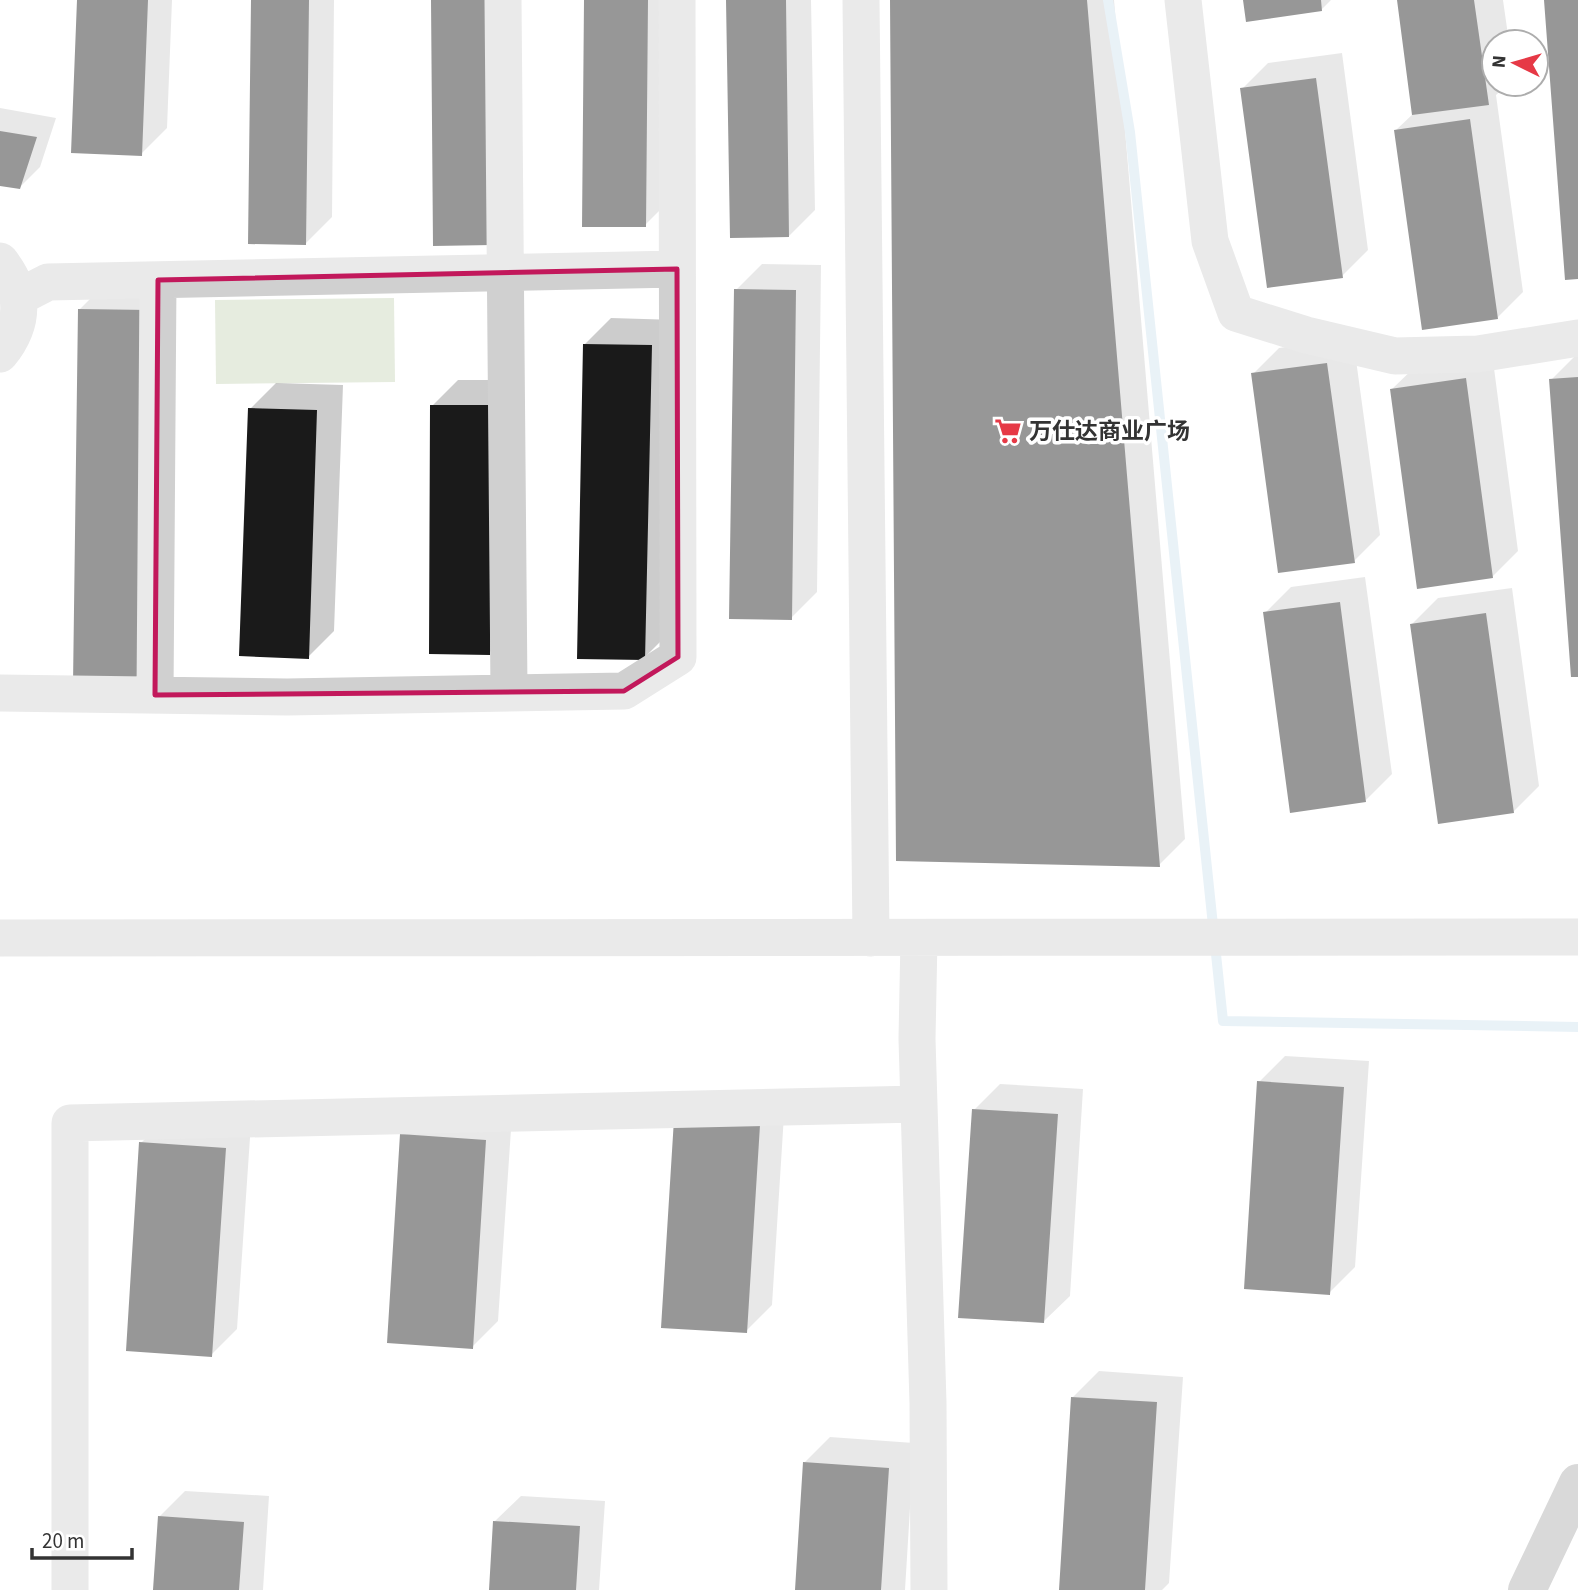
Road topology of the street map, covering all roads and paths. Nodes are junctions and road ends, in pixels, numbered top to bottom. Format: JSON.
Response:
{"nodes":[{"id":1,"x":503,"y":0,"type":"edge"},
{"id":2,"x":677,"y":0,"type":"edge"},
{"id":3,"x":861,"y":0,"type":"edge"},
{"id":4,"x":1183,"y":0,"type":"edge"},
{"id":5,"x":0,"y":261,"type":"edge"},
{"id":6,"x":677,"y":269,"type":"junction"},
{"id":7,"x":506,"y":273,"type":"junction"},
{"id":8,"x":159,"y":280,"type":"junction"},
{"id":9,"x":19,"y":296,"type":"junction"},
{"id":10,"x":1578,"y":338,"type":"edge"},
{"id":11,"x":0,"y":355,"type":"edge"},
{"id":12,"x":509,"y":692,"type":"junction"},
{"id":13,"x":0,"y":693,"type":"edge"},
{"id":14,"x":155,"y":695,"type":"junction"},
{"id":15,"x":1578,"y":937,"type":"edge"},
{"id":16,"x":0,"y":938,"type":"edge"},
{"id":17,"x":871,"y":938,"type":"junction"},
{"id":18,"x":919,"y":938,"type":"junction"},
{"id":19,"x":919,"y":1104,"type":"junction"},
{"id":20,"x":1578,"y":1483,"type":"edge"},
{"id":21,"x":70,"y":1590,"type":"edge"},
{"id":22,"x":929,"y":1590,"type":"edge"},
{"id":23,"x":1527,"y":1590,"type":"edge"}],
"edges":[{"from":1,"to":7,"type":"street"},
{"from":2,"to":6,"type":"street"},
{"from":3,"to":17,"type":"street"},
{"from":4,"to":10,"type":"street"},
{"from":5,"to":9,"type":"street"},
{"from":6,"to":7,"type":"street"},
{"from":6,"to":12,"type":"street"},
{"from":7,"to":8,"type":"street"},
{"from":7,"to":12,"type":"street"},
{"from":8,"to":9,"type":"street"},
{"from":8,"to":14,"type":"street"},
{"from":9,"to":11,"type":"street"},
{"from":12,"to":14,"type":"street"},
{"from":13,"to":14,"type":"street"},
{"from":15,"to":18,"type":"street"},
{"from":16,"to":17,"type":"street"},
{"from":17,"to":18,"type":"street"},
{"from":18,"to":19,"type":"street"},
{"from":19,"to":21,"type":"street"},
{"from":19,"to":22,"type":"street"},
{"from":20,"to":23,"type":"main road"}]}
